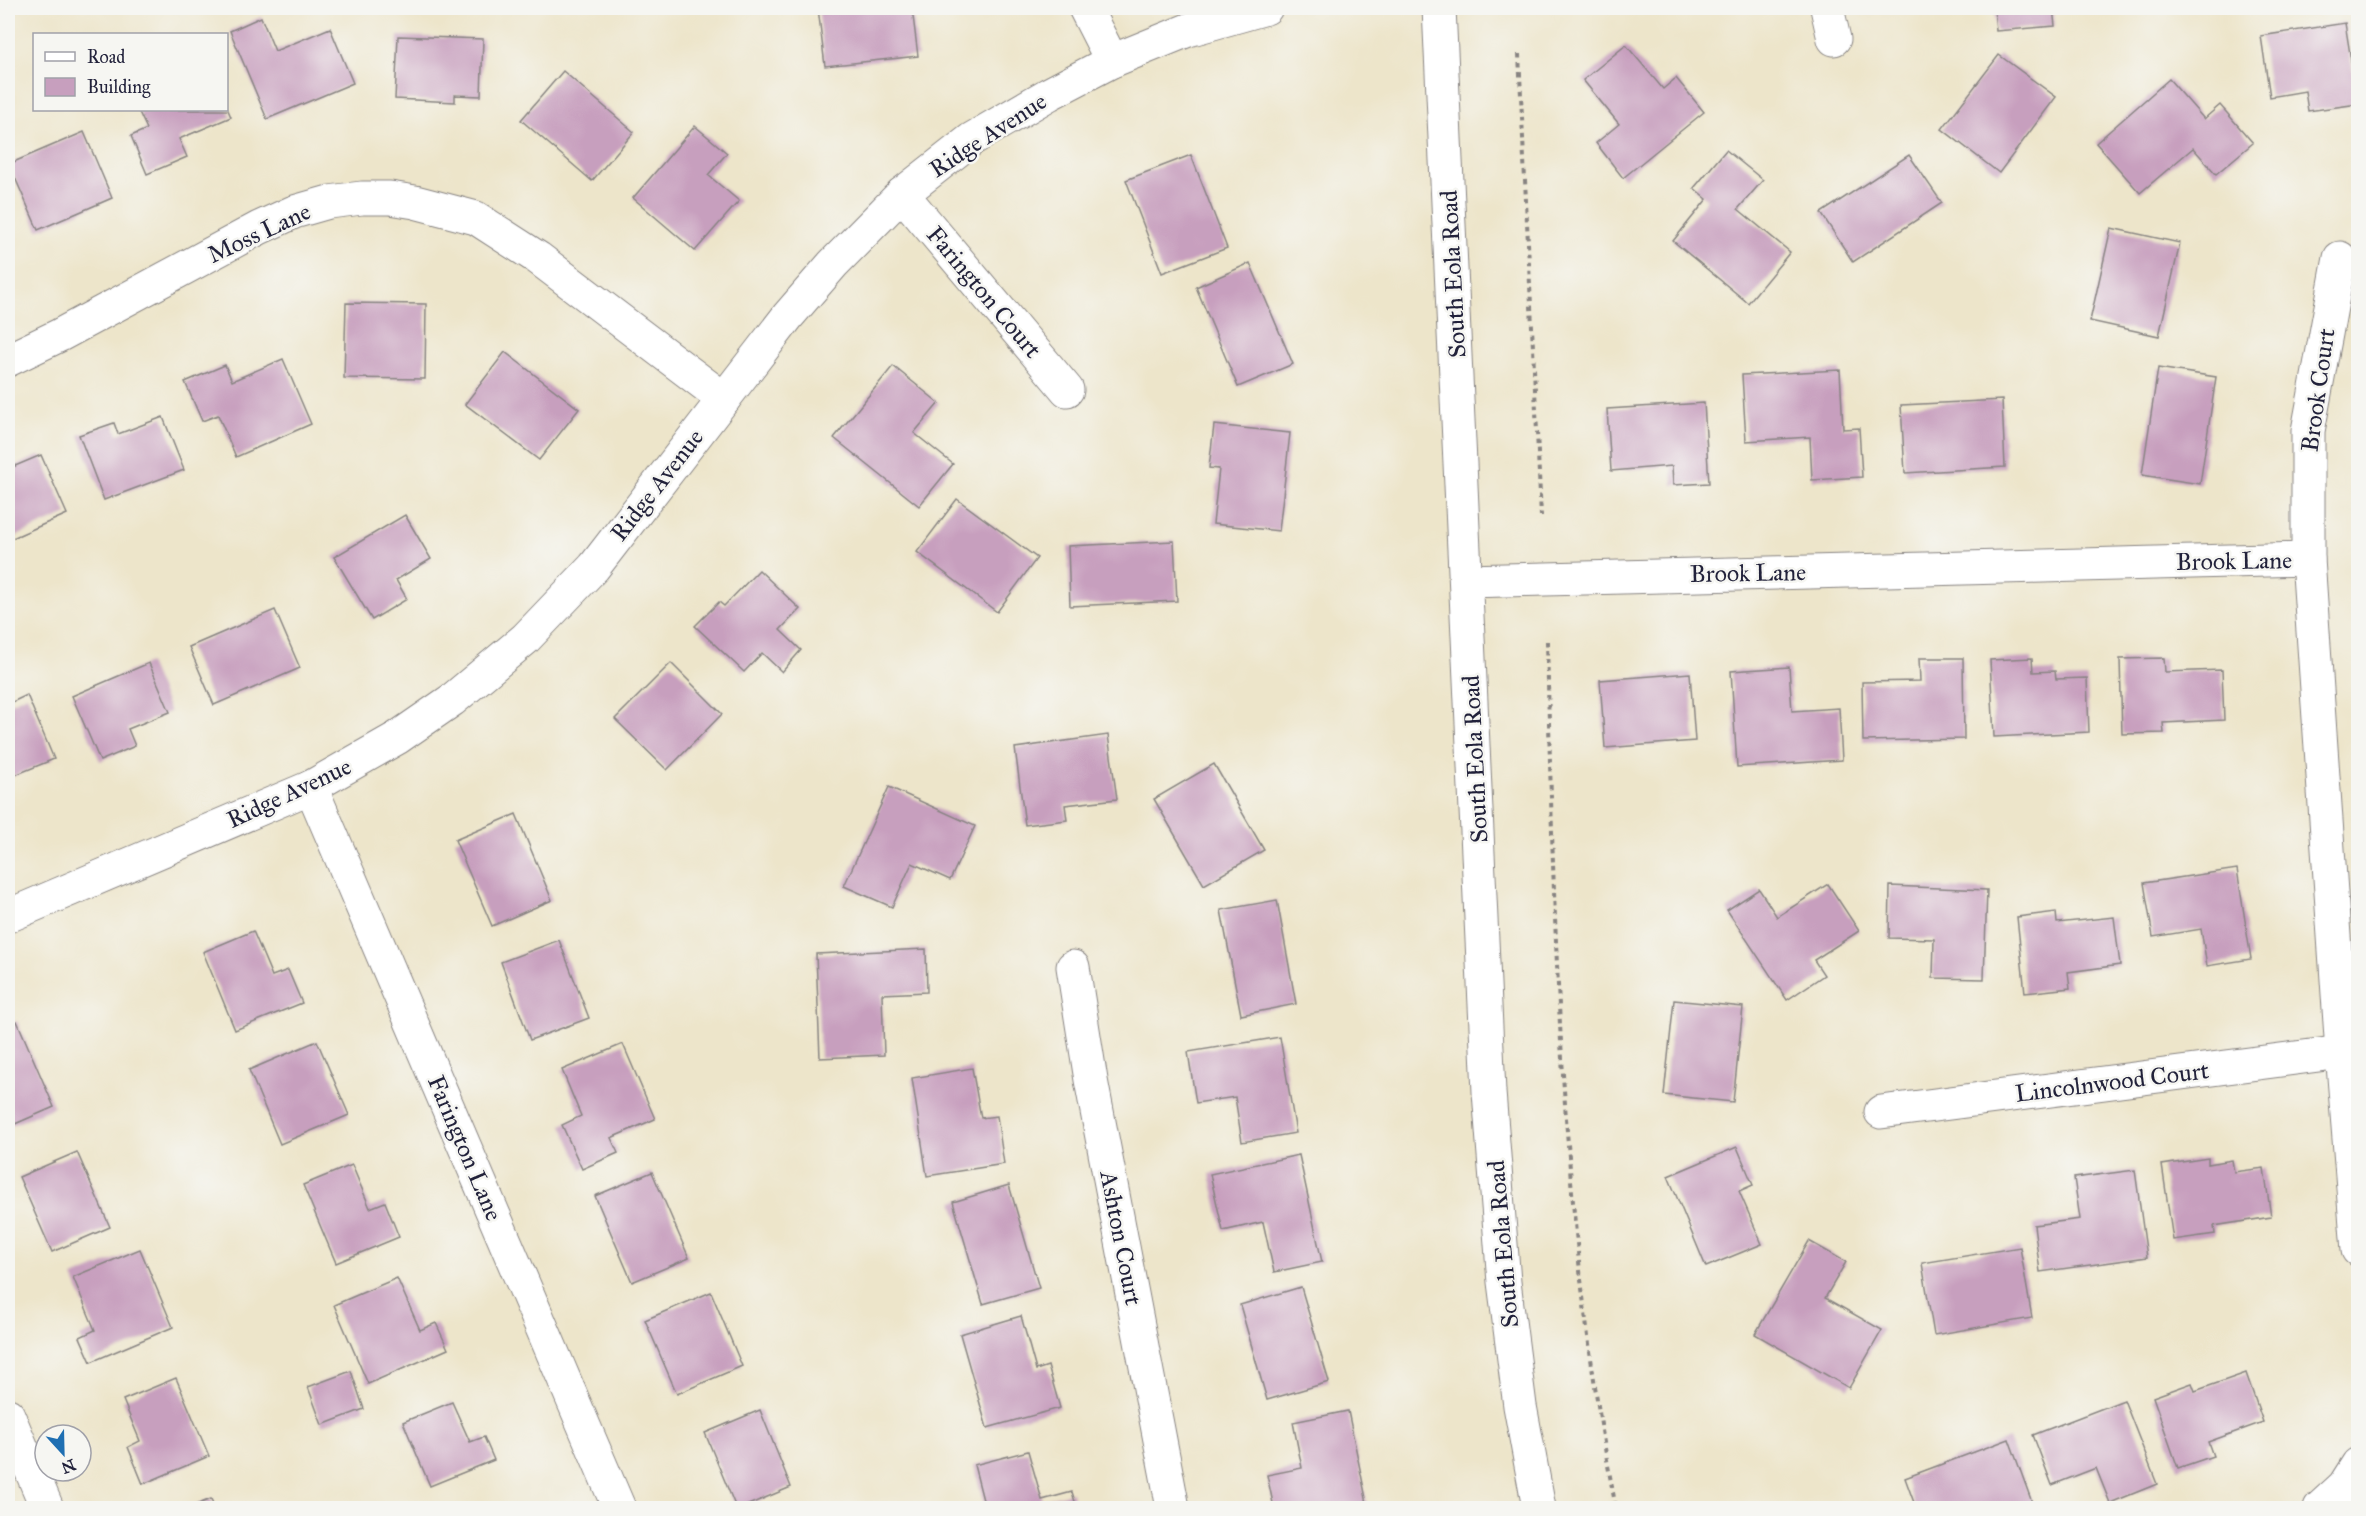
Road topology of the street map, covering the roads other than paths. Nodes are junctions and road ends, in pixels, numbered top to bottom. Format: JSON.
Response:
{"nodes":[{"id":1,"x":1085,"y":8,"type":"edge"},
{"id":2,"x":1266,"y":8,"type":"edge"},
{"id":3,"x":1439,"y":8,"type":"edge"},
{"id":4,"x":1827,"y":8,"type":"edge"},
{"id":5,"x":1834,"y":39,"type":"dead end"},
{"id":6,"x":1112,"y":61,"type":"junction"},
{"id":7,"x":902,"y":194,"type":"junction"},
{"id":8,"x":2340,"y":258,"type":"dead end"},
{"id":9,"x":8,"y":360,"type":"edge"},
{"id":10,"x":1067,"y":390,"type":"dead end"},
{"id":11,"x":724,"y":399,"type":"junction"},
{"id":12,"x":2308,"y":559,"type":"junction"},
{"id":13,"x":1467,"y":581,"type":"junction"},
{"id":14,"x":311,"y":787,"type":"junction"},
{"id":15,"x":8,"y":916,"type":"edge"},
{"id":16,"x":1073,"y":967,"type":"dead end"},
{"id":17,"x":2342,"y":1052,"type":"junction"},
{"id":18,"x":1881,"y":1112,"type":"dead end"},
{"id":19,"x":2358,"y":1250,"type":"edge"},
{"id":20,"x":8,"y":1415,"type":"edge"},
{"id":21,"x":2358,"y":1464,"type":"edge"},
{"id":22,"x":47,"y":1509,"type":"edge"},
{"id":23,"x":619,"y":1509,"type":"edge"},
{"id":24,"x":1173,"y":1509,"type":"edge"},
{"id":25,"x":1539,"y":1509,"type":"edge"},
{"id":26,"x":2320,"y":1509,"type":"edge"}],
"edges":[{"from":1,"to":6,"type":"street"},
{"from":2,"to":6,"type":"street","name":"Ridge Avenue"},
{"from":3,"to":13,"type":"street","name":"South Eola Road"},
{"from":4,"to":5,"type":"street"},
{"from":6,"to":7,"type":"street","name":"Ridge Avenue"},
{"from":7,"to":10,"type":"street","name":"Farington Court"},
{"from":7,"to":11,"type":"street","name":"Ridge Avenue"},
{"from":8,"to":12,"type":"street","name":"Brook Court"},
{"from":9,"to":11,"type":"street","name":"Moss Lane"},
{"from":11,"to":14,"type":"street","name":"Ridge Avenue"},
{"from":12,"to":13,"type":"street","name":"Brook Lane"},
{"from":12,"to":17,"type":"street","name":"Brook Lane"},
{"from":13,"to":25,"type":"street","name":"South Eola Road"},
{"from":14,"to":15,"type":"street","name":"Ridge Avenue"},
{"from":14,"to":23,"type":"street","name":"Farington Lane"},
{"from":16,"to":24,"type":"street","name":"Ashton Court"},
{"from":17,"to":18,"type":"street","name":"Lincolnwood Court"},
{"from":17,"to":19,"type":"street","name":"Brook Lane"},
{"from":20,"to":22,"type":"street"},
{"from":21,"to":26,"type":"street"}]}
